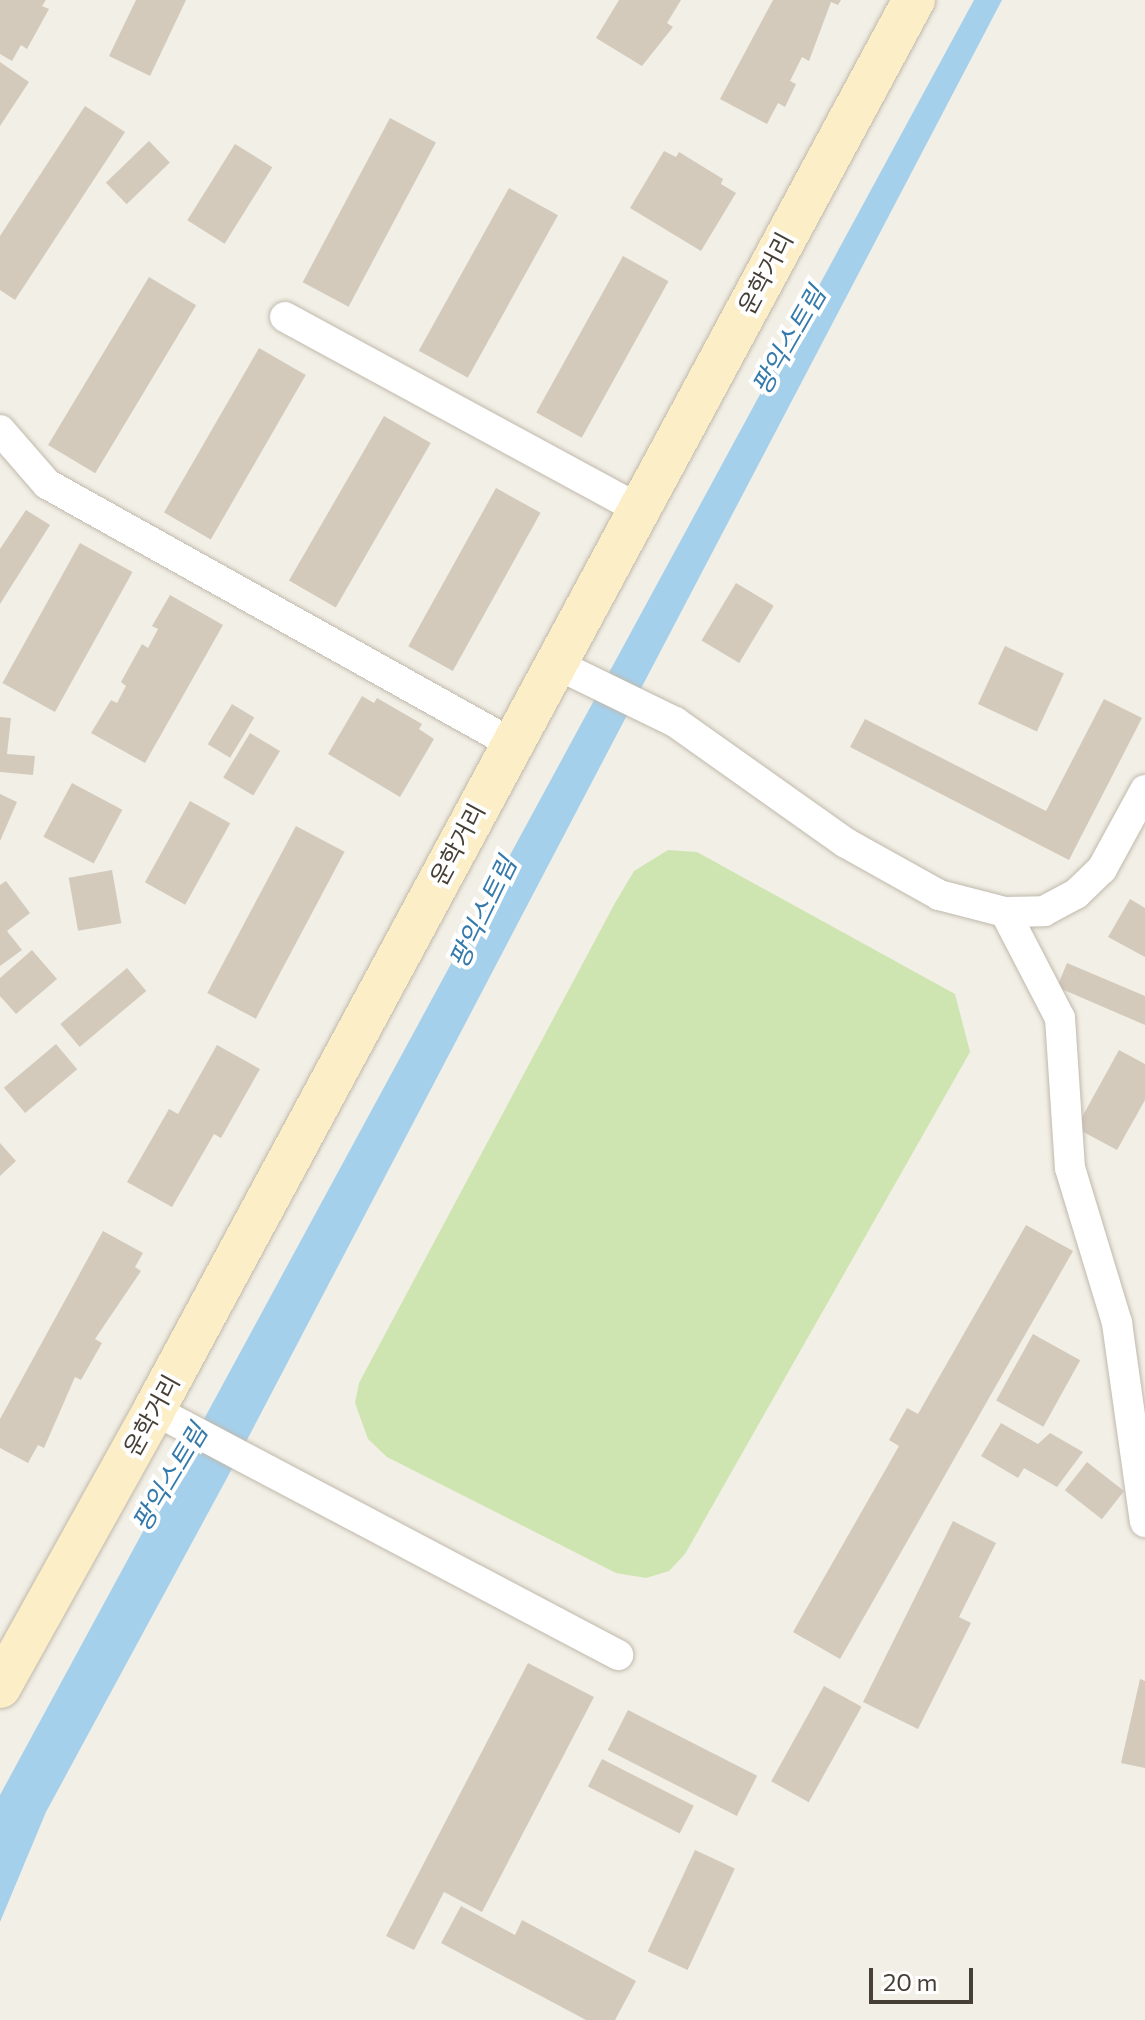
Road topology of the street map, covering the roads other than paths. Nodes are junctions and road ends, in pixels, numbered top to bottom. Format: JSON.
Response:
{"nodes":[{"id":1,"x":914,"y":0,"type":"edge"},
{"id":2,"x":285,"y":317,"type":"dead end"},
{"id":3,"x":0,"y":430,"type":"edge"},
{"id":4,"x":638,"y":509,"type":"junction"},
{"id":5,"x":572,"y":670,"type":"junction"},
{"id":6,"x":511,"y":743,"type":"junction"},
{"id":7,"x":1145,"y":790,"type":"edge"},
{"id":8,"x":1005,"y":912,"type":"junction"},
{"id":9,"x":171,"y":1420,"type":"junction"},
{"id":10,"x":1145,"y":1522,"type":"edge"},
{"id":11,"x":618,"y":1655,"type":"dead end"},
{"id":12,"x":0,"y":1687,"type":"edge"}],
"edges":[{"from":1,"to":4,"type":"main road","name":"운학거리"},
{"from":2,"to":4,"type":"street"},
{"from":3,"to":6,"type":"street"},
{"from":4,"to":5,"type":"main road","name":"운학거리"},
{"from":5,"to":6,"type":"main road","name":"운학거리"},
{"from":5,"to":8,"type":"street"},
{"from":6,"to":9,"type":"main road","name":"운학거리"},
{"from":7,"to":8,"type":"street"},
{"from":8,"to":10,"type":"street"},
{"from":9,"to":11,"type":"street"},
{"from":9,"to":12,"type":"main road","name":"운학거리"}]}
